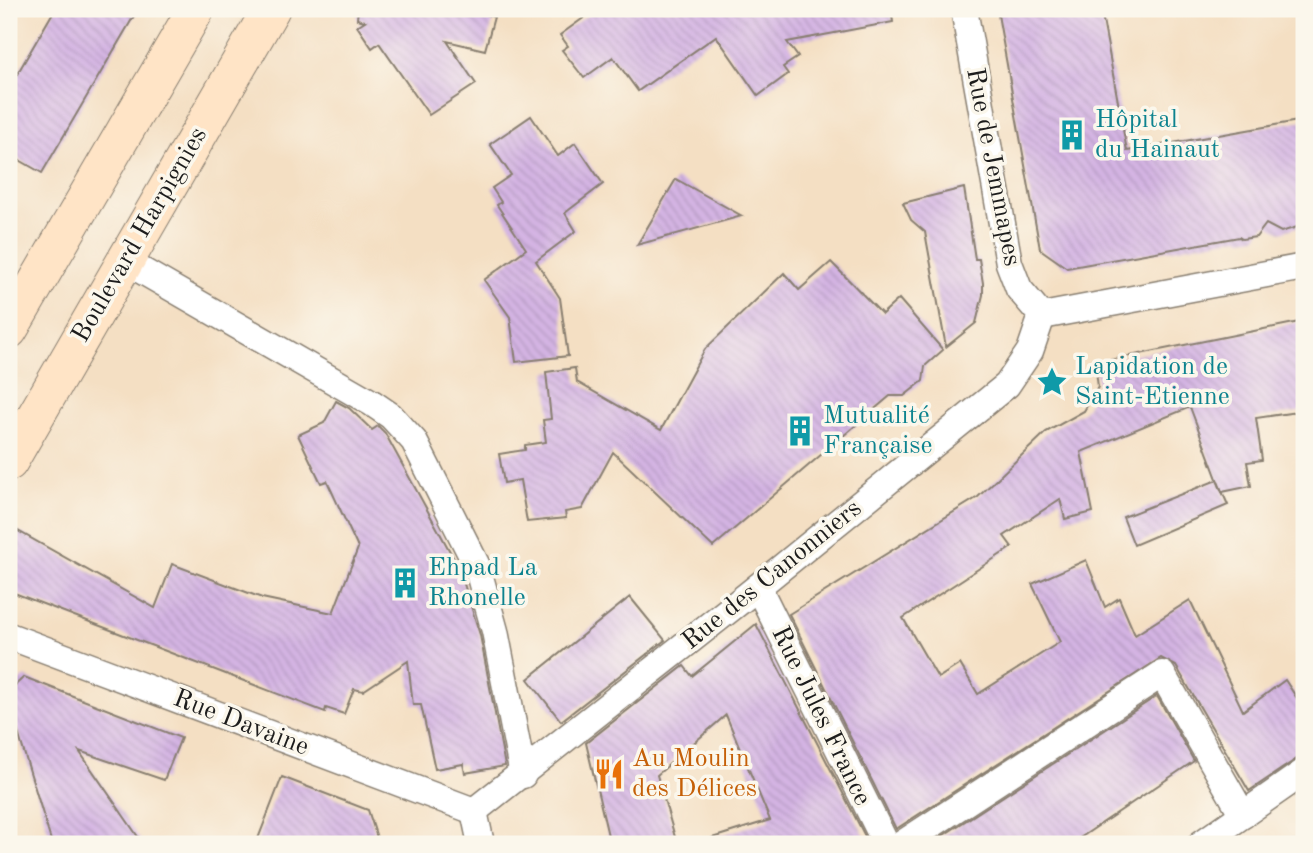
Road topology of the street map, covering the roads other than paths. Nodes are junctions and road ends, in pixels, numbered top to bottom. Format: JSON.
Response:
{"nodes":[{"id":1,"x":196,"y":9,"type":"edge"},
{"id":2,"x":271,"y":9,"type":"edge"},
{"id":3,"x":964,"y":9,"type":"edge"},
{"id":4,"x":125,"y":261,"type":"junction"},
{"id":5,"x":1304,"y":267,"type":"edge"},
{"id":6,"x":1042,"y":316,"type":"junction"},
{"id":7,"x":9,"y":330,"type":"edge"},
{"id":8,"x":9,"y":462,"type":"edge"},
{"id":9,"x":758,"y":587,"type":"junction"},
{"id":10,"x":9,"y":636,"type":"edge"},
{"id":11,"x":1304,"y":772,"type":"edge"},
{"id":12,"x":523,"y":775,"type":"junction"},
{"id":13,"x":474,"y":811,"type":"junction"},
{"id":14,"x":1243,"y":815,"type":"junction"},
{"id":15,"x":481,"y":844,"type":"edge"},
{"id":16,"x":886,"y":844,"type":"edge"},
{"id":17,"x":902,"y":844,"type":"edge"},
{"id":18,"x":1201,"y":844,"type":"edge"}],
"edges":[{"from":1,"to":7,"type":"main road"},
{"from":2,"to":4,"type":"main road","name":"Boulevard Harpignies"},
{"from":3,"to":6,"type":"street","name":"Rue de Jemmapes"},
{"from":4,"to":8,"type":"main road","name":"Boulevard Harpignies"},
{"from":4,"to":12,"type":"street"},
{"from":5,"to":6,"type":"street"},
{"from":6,"to":9,"type":"street","name":"Rue des Canonniers"},
{"from":9,"to":12,"type":"street","name":"Rue des Canonniers"},
{"from":9,"to":16,"type":"street","name":"Rue Jules France"},
{"from":10,"to":13,"type":"street","name":"Rue Davaine"},
{"from":11,"to":14,"type":"street"},
{"from":12,"to":13,"type":"street","name":"Rue des Canonniers"},
{"from":13,"to":15,"type":"street"},
{"from":14,"to":17,"type":"street"},
{"from":14,"to":18,"type":"street"}]}
